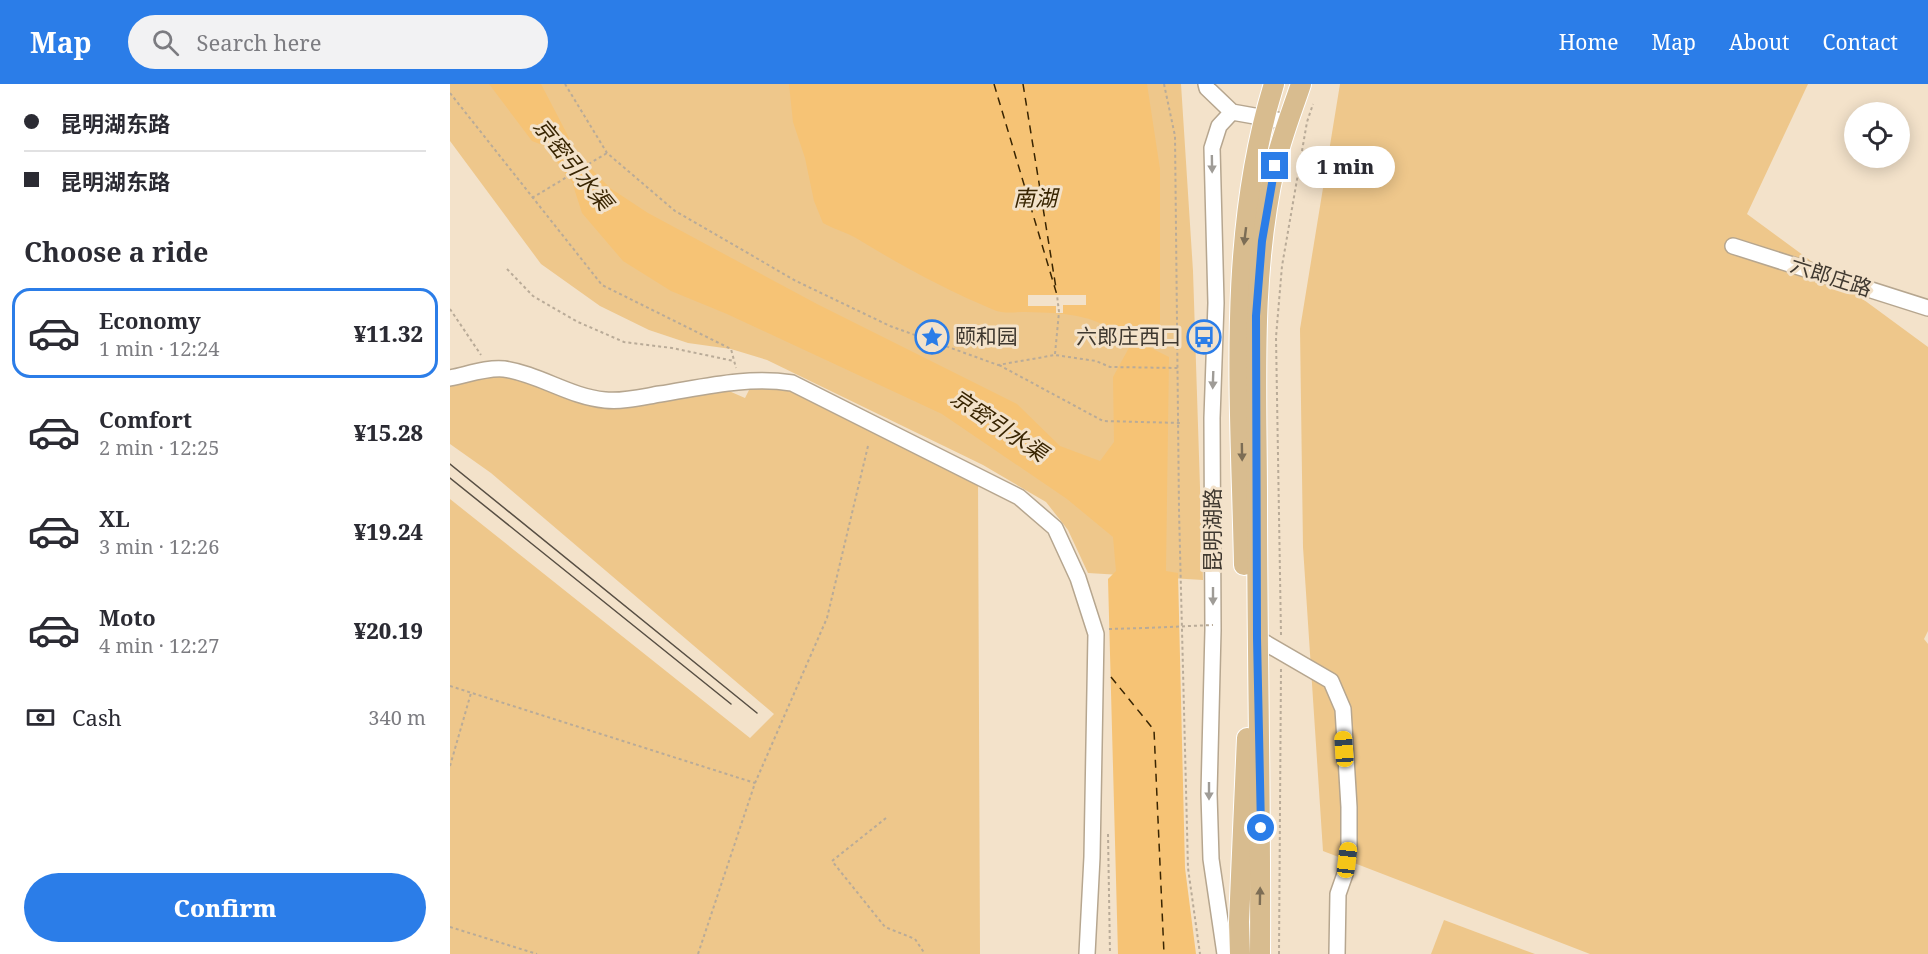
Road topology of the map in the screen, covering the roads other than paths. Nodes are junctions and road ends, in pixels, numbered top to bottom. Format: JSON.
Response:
{"nodes":[{"id":1,"x":1206,"y":84,"type":"edge"},
{"id":2,"x":1274,"y":84,"type":"edge"},
{"id":3,"x":1308,"y":91,"type":"edge"},
{"id":4,"x":1232,"y":112,"type":"junction"},
{"id":5,"x":1264,"y":116,"type":"junction"},
{"id":6,"x":1288,"y":122,"type":"junction"},
{"id":7,"x":1733,"y":246,"type":"dead end"},
{"id":8,"x":1928,"y":308,"type":"edge"},
{"id":9,"x":450,"y":378,"type":"edge"},
{"id":10,"x":1257,"y":638,"type":"junction"},
{"id":11,"x":1087,"y":954,"type":"edge"},
{"id":12,"x":1225,"y":954,"type":"edge"},
{"id":13,"x":1240,"y":954,"type":"edge"},
{"id":14,"x":1260,"y":954,"type":"edge"},
{"id":15,"x":1337,"y":954,"type":"edge"}],
"edges":[{"from":1,"to":4,"type":"street"},
{"from":2,"to":5,"type":"main road"},
{"from":3,"to":6,"type":"main road"},
{"from":4,"to":5,"type":"street"},
{"from":4,"to":12,"type":"street","name":"昆明湖路","one_way":true},
{"from":5,"to":6,"type":"street"},
{"from":5,"to":13,"type":"main road","one_way":true},
{"from":6,"to":10,"type":"main road"},
{"from":7,"to":8,"type":"street","name":"六郎庄路"},
{"from":9,"to":11,"type":"street"},
{"from":14,"to":10,"type":"main road","one_way":true},
{"from":10,"to":15,"type":"street"}]}
